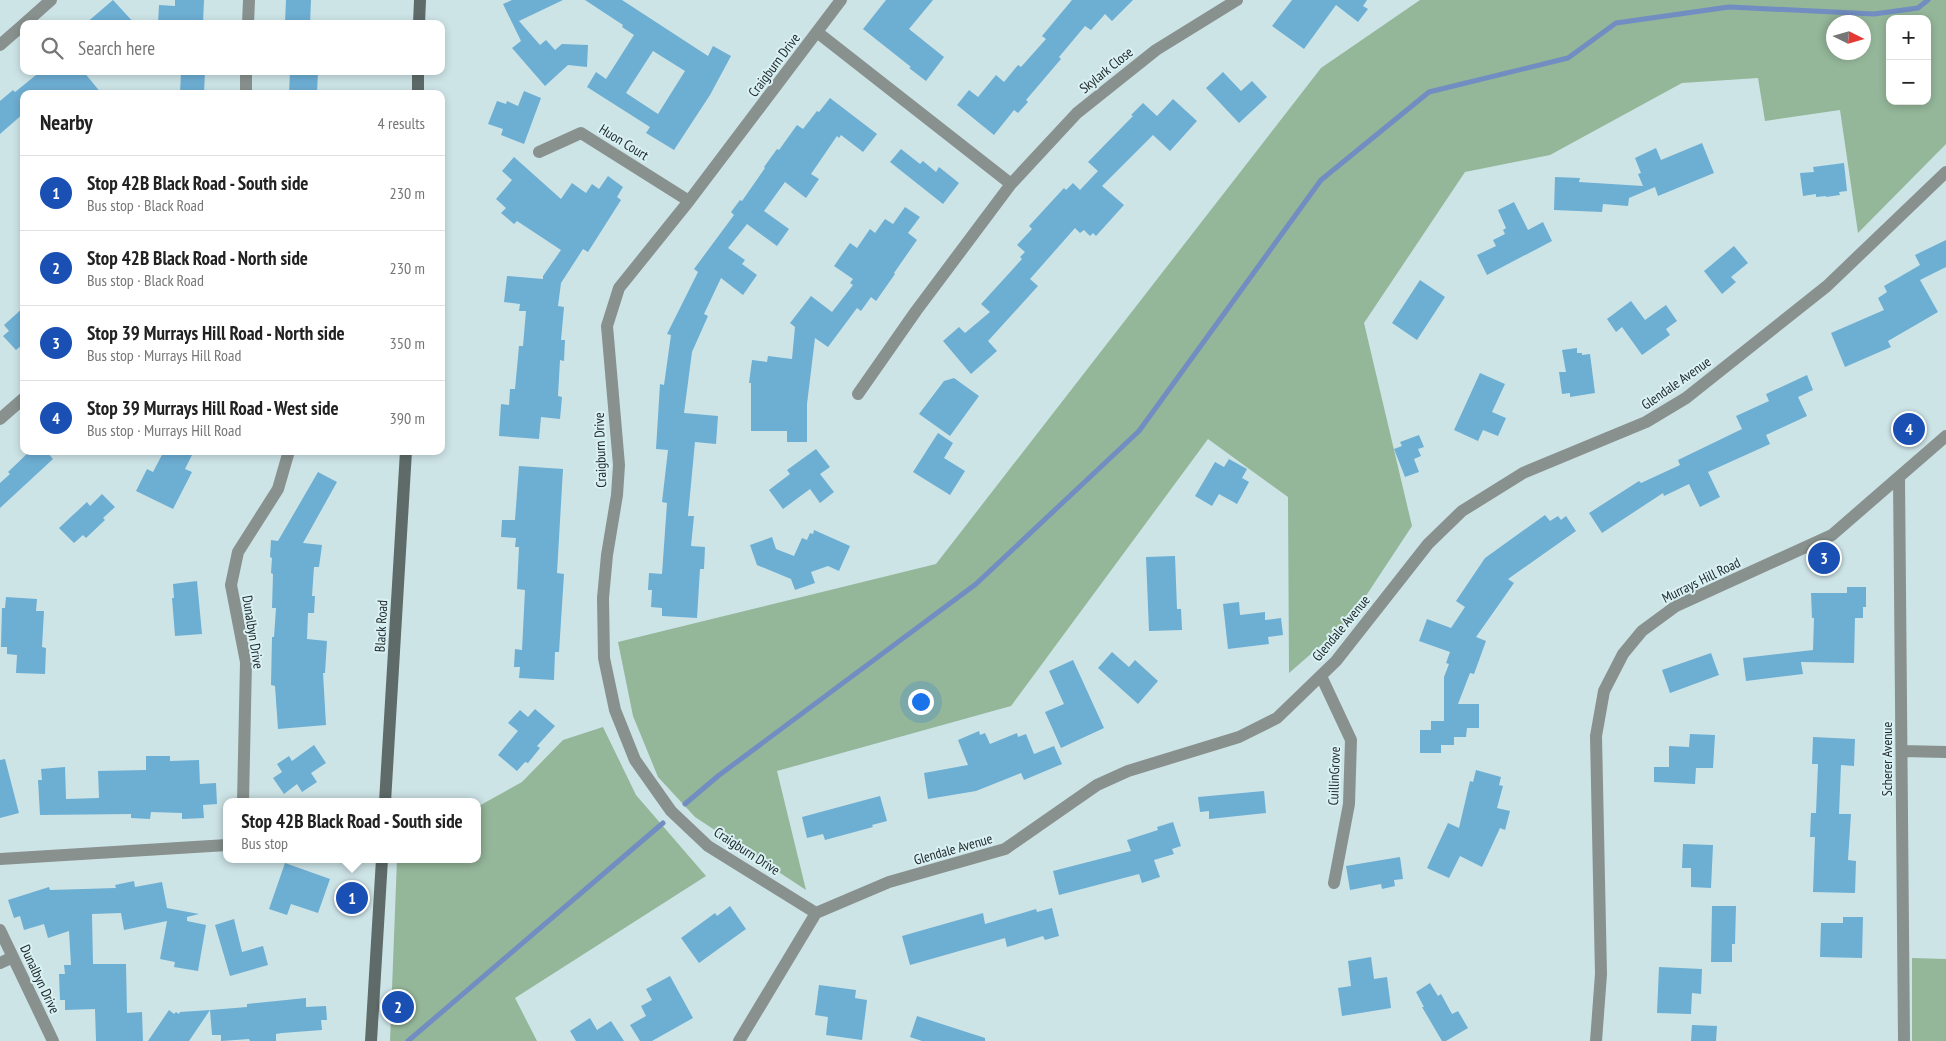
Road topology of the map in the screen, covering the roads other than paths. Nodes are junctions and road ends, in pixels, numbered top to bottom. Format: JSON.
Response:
{"nodes":[{"id":1,"x":51,"y":0,"type":"edge"},
{"id":2,"x":248,"y":0,"type":"edge"},
{"id":3,"x":420,"y":0,"type":"edge"},
{"id":4,"x":841,"y":0,"type":"edge"},
{"id":5,"x":1236,"y":0,"type":"edge"},
{"id":6,"x":28,"y":20,"type":"edge"},
{"id":7,"x":248,"y":20,"type":"edge"},
{"id":8,"x":419,"y":20,"type":"edge"},
{"id":9,"x":20,"y":28,"type":"edge"},
{"id":10,"x":817,"y":32,"type":"junction"},
{"id":11,"x":0,"y":45,"type":"edge"},
{"id":12,"x":246,"y":75,"type":"edge"},
{"id":13,"x":418,"y":75,"type":"edge"},
{"id":14,"x":246,"y":90,"type":"edge"},
{"id":15,"x":418,"y":90,"type":"edge"},
{"id":16,"x":539,"y":152,"type":"dead end"},
{"id":17,"x":1946,"y":172,"type":"edge"},
{"id":18,"x":1011,"y":184,"type":"junction"},
{"id":19,"x":689,"y":201,"type":"junction"},
{"id":20,"x":858,"y":394,"type":"dead end"},
{"id":21,"x":20,"y":402,"type":"edge"},
{"id":22,"x":0,"y":419,"type":"edge"},
{"id":23,"x":1946,"y":436,"type":"edge"},
{"id":24,"x":288,"y":455,"type":"edge"},
{"id":25,"x":406,"y":455,"type":"edge"},
{"id":26,"x":1899,"y":477,"type":"junction"},
{"id":27,"x":1321,"y":676,"type":"junction"},
{"id":28,"x":1902,"y":751,"type":"junction"},
{"id":29,"x":1946,"y":752,"type":"edge"},
{"id":30,"x":243,"y":798,"type":"edge"},
{"id":31,"x":385,"y":798,"type":"edge"},
{"id":32,"x":223,"y":845,"type":"edge"},
{"id":33,"x":0,"y":859,"type":"edge"},
{"id":34,"x":382,"y":863,"type":"edge"},
{"id":35,"x":1334,"y":882,"type":"dead end"},
{"id":36,"x":816,"y":913,"type":"junction"},
{"id":37,"x":0,"y":930,"type":"edge"},
{"id":38,"x":13,"y":957,"type":"junction"},
{"id":39,"x":0,"y":963,"type":"edge"},
{"id":40,"x":745,"y":1039,"type":"edge"},
{"id":41,"x":53,"y":1041,"type":"edge"},
{"id":42,"x":371,"y":1041,"type":"edge"},
{"id":43,"x":1596,"y":1041,"type":"edge"},
{"id":44,"x":1904,"y":1041,"type":"edge"}],
"edges":[{"from":1,"to":6,"type":"street"},
{"from":2,"to":7,"type":"street"},
{"from":3,"to":8,"type":"main road"},
{"from":4,"to":10,"type":"street","name":"Craigburn Drive"},
{"from":5,"to":18,"type":"street","name":"Skylark Close"},
{"from":9,"to":11,"type":"street"},
{"from":10,"to":18,"type":"street"},
{"from":10,"to":19,"type":"street","name":"Craigburn Drive"},
{"from":12,"to":14,"type":"street"},
{"from":13,"to":15,"type":"main road"},
{"from":16,"to":19,"type":"street","name":"Huon Court"},
{"from":17,"to":27,"type":"street","name":"Glendale Avenue"},
{"from":18,"to":20,"type":"street","name":"Skylark Close"},
{"from":19,"to":36,"type":"street","name":"Craigburn Drive"},
{"from":21,"to":22,"type":"street"},
{"from":23,"to":26,"type":"street","name":"Murrays Hill Road"},
{"from":24,"to":30,"type":"street","name":"Dunalbyn Drive"},
{"from":25,"to":31,"type":"main road","name":"Black Road"},
{"from":26,"to":28,"type":"street","name":"Scherer Avenue"},
{"from":26,"to":43,"type":"street","name":"Murrays Hill Road"},
{"from":27,"to":35,"type":"street","name":"CuillinGrove"},
{"from":27,"to":36,"type":"street","name":"Glendale Avenue"},
{"from":28,"to":29,"type":"street"},
{"from":28,"to":44,"type":"street","name":"Scherer Avenue"},
{"from":32,"to":33,"type":"street"},
{"from":34,"to":42,"type":"main road"},
{"from":36,"to":40,"type":"street"},
{"from":37,"to":38,"type":"street","name":"Dunalbyn Drive"},
{"from":38,"to":39,"type":"street"},
{"from":38,"to":41,"type":"street","name":"Dunalbyn Drive"}]}
